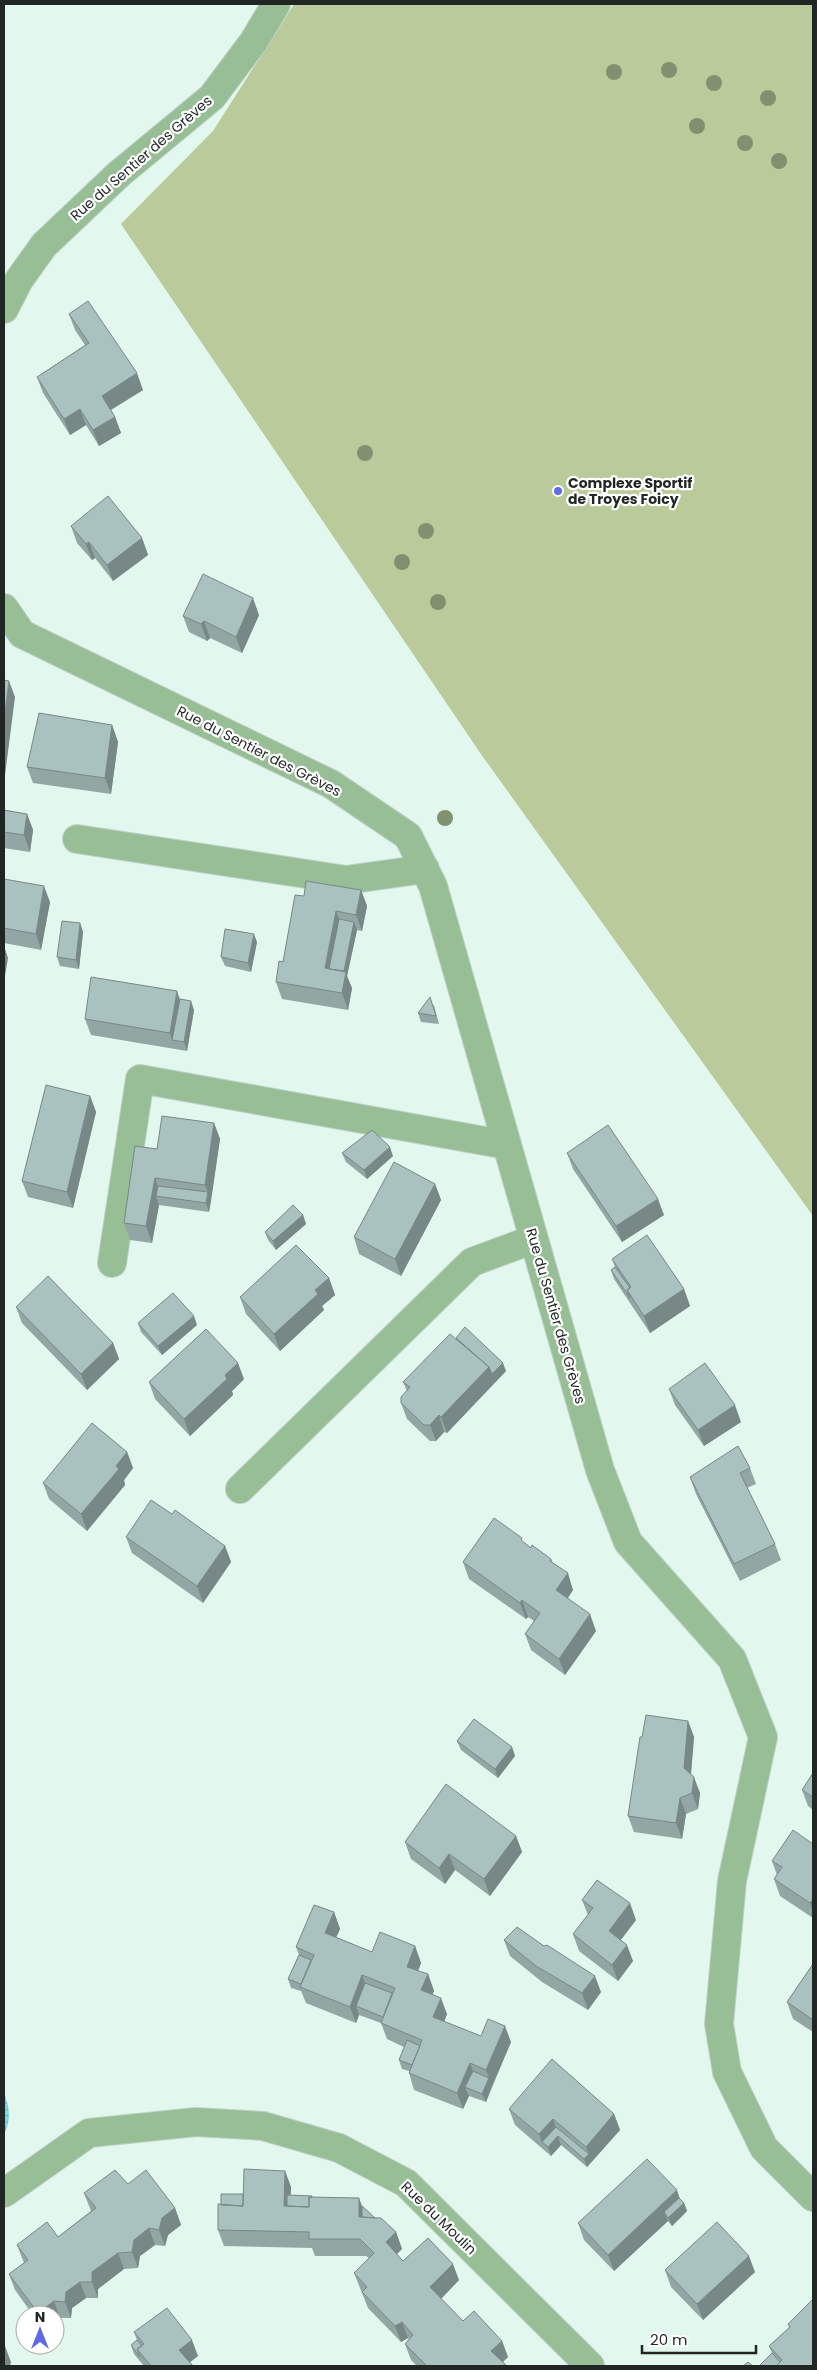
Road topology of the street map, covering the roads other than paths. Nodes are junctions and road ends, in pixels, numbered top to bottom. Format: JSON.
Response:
{"nodes":[{"id":1,"x":276,"y":4,"type":"edge"},
{"id":2,"x":4,"y":309,"type":"edge"},
{"id":3,"x":4,"y":608,"type":"edge"},
{"id":4,"x":77,"y":839,"type":"dead end"},
{"id":5,"x":425,"y":869,"type":"junction"},
{"id":6,"x":507,"y":1145,"type":"junction"},
{"id":7,"x":534,"y":1239,"type":"junction"},
{"id":8,"x":112,"y":1263,"type":"dead end"},
{"id":9,"x":240,"y":1489,"type":"dead end"},
{"id":10,"x":4,"y":2193,"type":"edge"},
{"id":11,"x":813,"y":2196,"type":"edge"},
{"id":12,"x":590,"y":2366,"type":"edge"}],
"edges":[{"from":1,"to":2,"type":"street","name":"Rue du Sentier des Grèves"},
{"from":3,"to":5,"type":"street","name":"Rue du Sentier des Grèves"},
{"from":4,"to":5,"type":"street"},
{"from":5,"to":6,"type":"street","name":"Rue du Sentier des Grèves"},
{"from":6,"to":7,"type":"street","name":"Rue du Sentier des Grèves"},
{"from":6,"to":8,"type":"street"},
{"from":7,"to":9,"type":"street"},
{"from":7,"to":11,"type":"street","name":"Rue du Sentier des Grèves"},
{"from":10,"to":12,"type":"street","name":"Rue du Moulin"}]}
